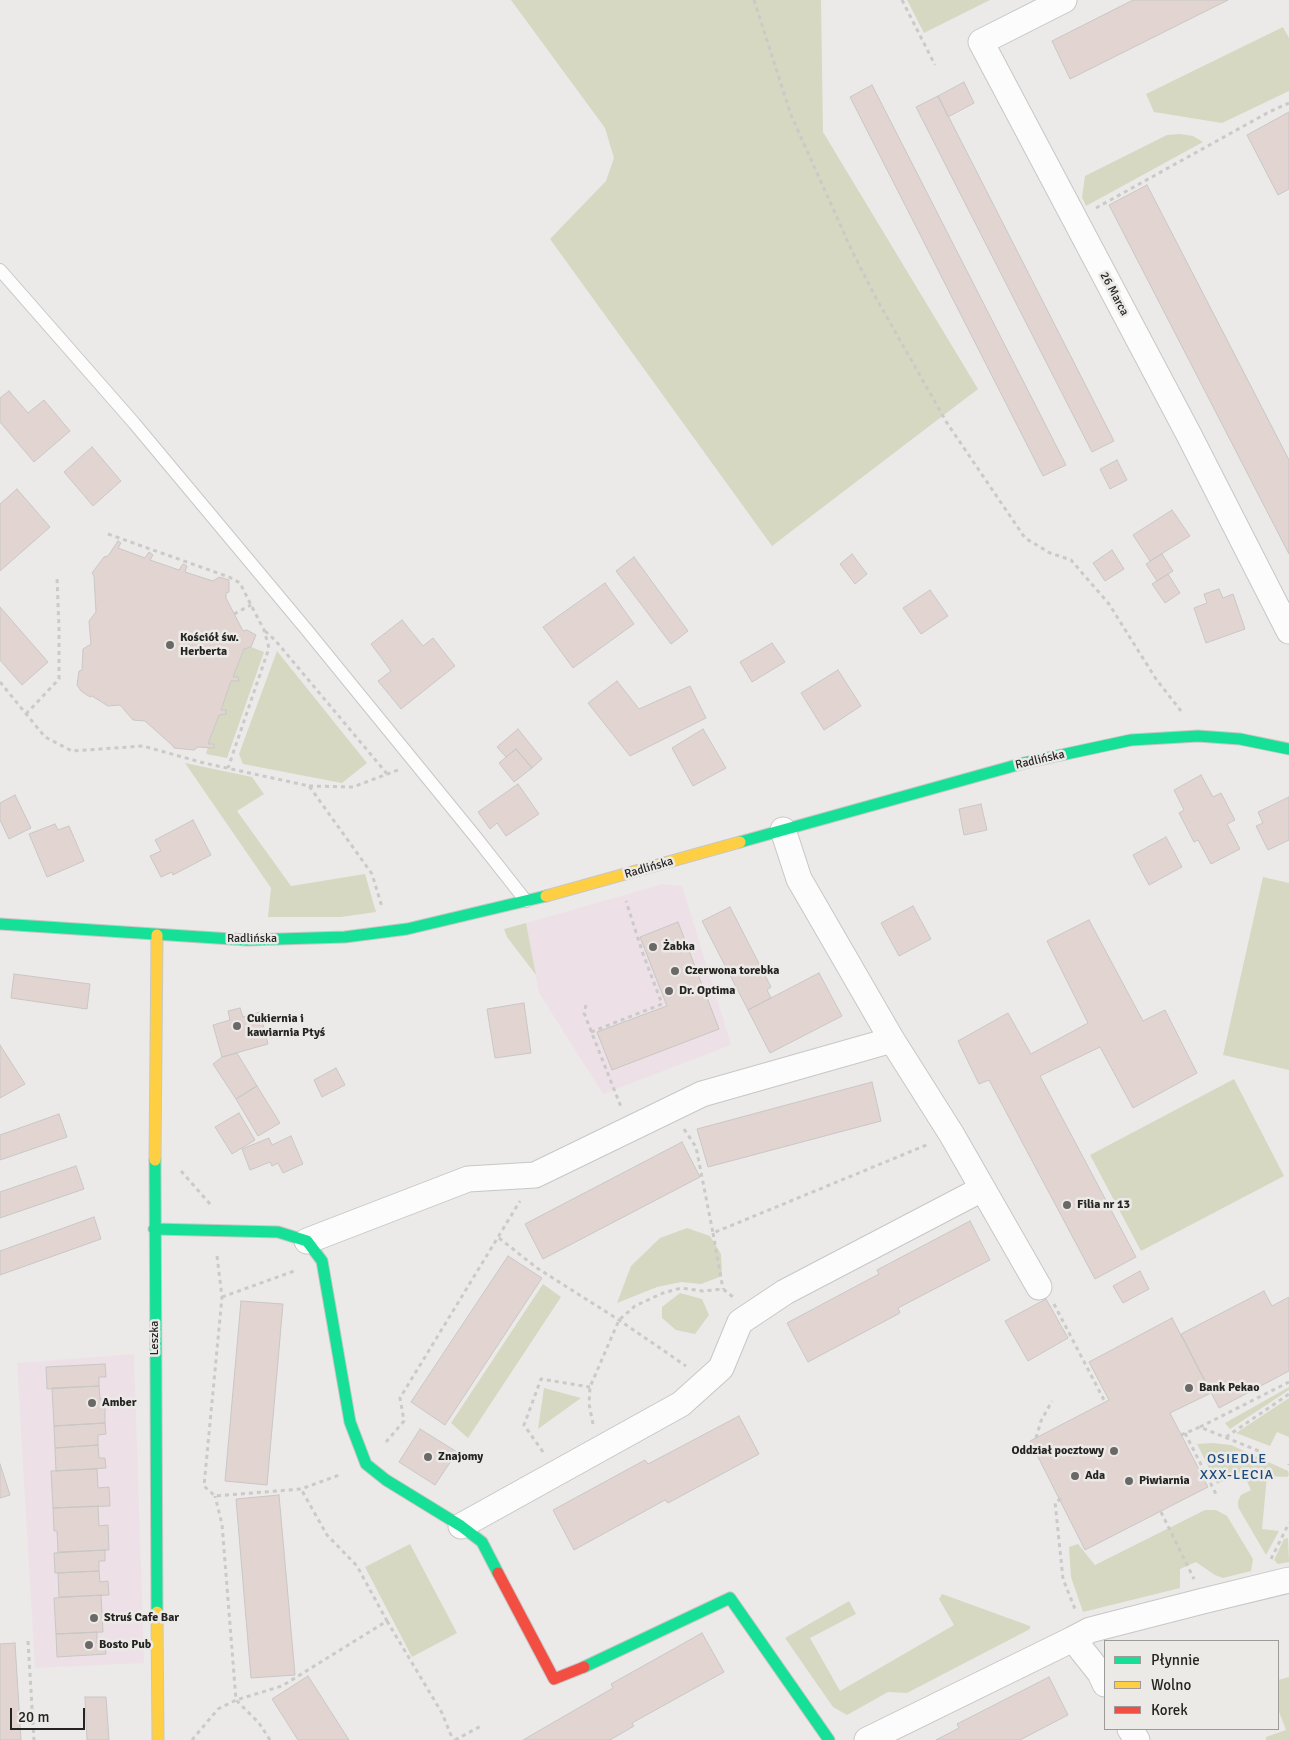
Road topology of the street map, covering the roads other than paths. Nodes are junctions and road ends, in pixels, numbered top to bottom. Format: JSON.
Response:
{"nodes":[{"id":1,"x":1064,"y":0,"type":"edge"},
{"id":2,"x":0,"y":270,"type":"edge"},
{"id":3,"x":1289,"y":631,"type":"edge"},
{"id":4,"x":1289,"y":749,"type":"edge"},
{"id":5,"x":783,"y":830,"type":"junction"},
{"id":6,"x":526,"y":901,"type":"junction"},
{"id":7,"x":0,"y":924,"type":"edge"},
{"id":8,"x":157,"y":935,"type":"junction"},
{"id":9,"x":892,"y":1040,"type":"junction"},
{"id":10,"x":982,"y":1189,"type":"junction"},
{"id":11,"x":154,"y":1229,"type":"junction"},
{"id":12,"x":307,"y":1241,"type":"junction"},
{"id":13,"x":1045,"y":1293,"type":"road end"},
{"id":14,"x":461,"y":1526,"type":"junction"},
{"id":15,"x":1289,"y":1580,"type":"edge"},
{"id":16,"x":1082,"y":1634,"type":"junction"},
{"id":17,"x":1104,"y":1682,"type":"edge"},
{"id":18,"x":158,"y":1740,"type":"edge"},
{"id":19,"x":829,"y":1740,"type":"edge"},
{"id":20,"x":868,"y":1740,"type":"edge"}],
"edges":[{"from":1,"to":3,"type":"street","name":"26 Marca"},
{"from":2,"to":6,"type":"lane"},
{"from":4,"to":5,"type":"street","name":"Radlińska"},
{"from":5,"to":6,"type":"street","name":"Radlińska"},
{"from":5,"to":9,"type":"street"},
{"from":6,"to":8,"type":"street","name":"Radlińska"},
{"from":7,"to":8,"type":"street","name":"Radlińska"},
{"from":8,"to":11,"type":"street","name":"Leszka"},
{"from":9,"to":10,"type":"street"},
{"from":9,"to":12,"type":"street"},
{"from":10,"to":13,"type":"street"},
{"from":10,"to":14,"type":"street"},
{"from":11,"to":12,"type":"street"},
{"from":11,"to":18,"type":"street","name":"Leszka"},
{"from":12,"to":14,"type":"street"},
{"from":14,"to":19,"type":"street"},
{"from":15,"to":16,"type":"street"},
{"from":16,"to":17,"type":"street"},
{"from":16,"to":20,"type":"street"}]}
